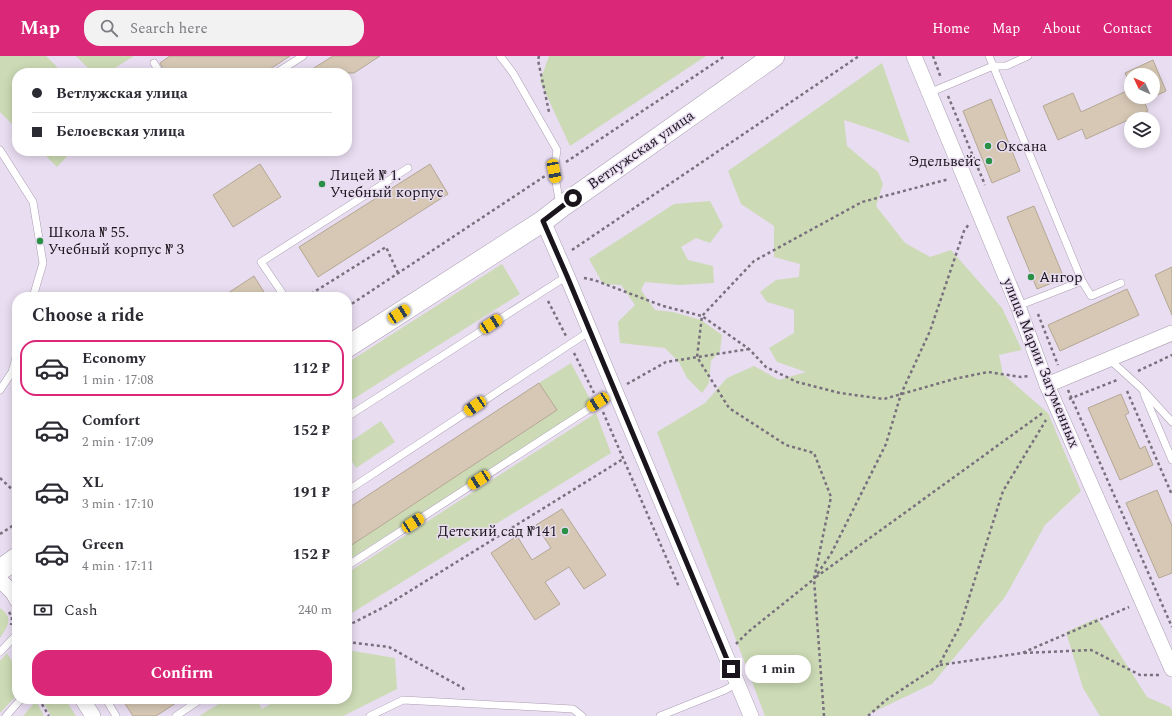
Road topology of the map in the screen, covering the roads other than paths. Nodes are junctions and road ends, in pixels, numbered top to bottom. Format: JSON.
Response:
{"nodes":[{"id":1,"x":303,"y":56,"type":"edge"},
{"id":2,"x":500,"y":56,"type":"edge"},
{"id":3,"x":774,"y":56,"type":"edge"},
{"id":4,"x":914,"y":56,"type":"edge"},
{"id":5,"x":990,"y":56,"type":"edge"},
{"id":6,"x":1028,"y":56,"type":"edge"},
{"id":7,"x":154,"y":63,"type":"dead end"},
{"id":8,"x":993,"y":66,"type":"junction"},
{"id":9,"x":157,"y":68,"type":"edge"},
{"id":10,"x":284,"y":68,"type":"edge"},
{"id":11,"x":929,"y":93,"type":"junction"},
{"id":12,"x":0,"y":150,"type":"edge"},
{"id":13,"x":408,"y":168,"type":"dead end"},
{"id":14,"x":561,"y":207,"type":"junction"},
{"id":15,"x":543,"y":221,"type":"junction"},
{"id":16,"x":567,"y":276,"type":"junction"},
{"id":17,"x":1082,"y":281,"type":"junction"},
{"id":18,"x":1121,"y":283,"type":"dead end"},
{"id":19,"x":34,"y":292,"type":"edge"},
{"id":20,"x":282,"y":292,"type":"edge"},
{"id":21,"x":1018,"y":306,"type":"junction"},
{"id":22,"x":590,"y":331,"type":"junction"},
{"id":23,"x":1172,"y":333,"type":"edge"},
{"id":24,"x":352,"y":344,"type":"edge"},
{"id":25,"x":1109,"y":359,"type":"junction"},
{"id":26,"x":12,"y":372,"type":"edge"},
{"id":27,"x":1045,"y":380,"type":"junction"},
{"id":28,"x":1142,"y":388,"type":"junction"},
{"id":29,"x":0,"y":390,"type":"edge"},
{"id":30,"x":615,"y":392,"type":"junction"},
{"id":31,"x":352,"y":414,"type":"edge"},
{"id":32,"x":1172,"y":422,"type":"edge"},
{"id":33,"x":1172,"y":460,"type":"edge"},
{"id":34,"x":352,"y":488,"type":"edge"},
{"id":35,"x":12,"y":562,"type":"edge"},
{"id":36,"x":352,"y":563,"type":"edge"},
{"id":37,"x":0,"y":570,"type":"edge"},
{"id":38,"x":0,"y":580,"type":"edge"},
{"id":39,"x":12,"y":593,"type":"edge"},
{"id":40,"x":12,"y":639,"type":"edge"},
{"id":41,"x":0,"y":652,"type":"edge"},
{"id":42,"x":1169,"y":672,"type":"edge"},
{"id":43,"x":737,"y":683,"type":"junction"},
{"id":44,"x":17,"y":704,"type":"edge"},
{"id":45,"x":86,"y":704,"type":"edge"},
{"id":46,"x":109,"y":704,"type":"edge"},
{"id":47,"x":194,"y":704,"type":"edge"},
{"id":48,"x":6,"y":716,"type":"edge"},
{"id":49,"x":94,"y":716,"type":"edge"},
{"id":50,"x":116,"y":716,"type":"edge"},
{"id":51,"x":176,"y":716,"type":"edge"},
{"id":52,"x":370,"y":716,"type":"edge"},
{"id":53,"x":582,"y":716,"type":"edge"},
{"id":54,"x":660,"y":716,"type":"edge"},
{"id":55,"x":751,"y":716,"type":"edge"}],
"edges":[{"from":1,"to":10,"type":"lane"},
{"from":2,"to":14,"type":"lane"},
{"from":3,"to":14,"type":"main road","name":"Ветлужская улица"},
{"from":4,"to":11,"type":"street","name":"улица Марии Загуменных"},
{"from":5,"to":8,"type":"lane"},
{"from":6,"to":8,"type":"lane"},
{"from":7,"to":9,"type":"lane"},
{"from":8,"to":11,"type":"lane"},
{"from":8,"to":17,"type":"lane"},
{"from":11,"to":21,"type":"street","name":"улица Марии Загуменных"},
{"from":12,"to":19,"type":"lane"},
{"from":13,"to":20,"type":"lane"},
{"from":14,"to":15,"type":"main road","name":"Ветлужская улица"},
{"from":15,"to":16,"type":"street"},
{"from":15,"to":24,"type":"main road","name":"Ветлужская улица"},
{"from":16,"to":22,"type":"street"},
{"from":16,"to":31,"type":"lane"},
{"from":17,"to":18,"type":"lane"},
{"from":17,"to":21,"type":"lane"},
{"from":21,"to":27,"type":"street","name":"улица Марии Загуменных"},
{"from":22,"to":30,"type":"street"},
{"from":22,"to":34,"type":"lane"},
{"from":23,"to":25,"type":"street"},
{"from":25,"to":27,"type":"street"},
{"from":25,"to":28,"type":"lane"},
{"from":26,"to":29,"type":"lane"},
{"from":27,"to":42,"type":"street","name":"улица Марии Загуменных"},
{"from":28,"to":32,"type":"lane"},
{"from":28,"to":33,"type":"lane"},
{"from":30,"to":36,"type":"lane"},
{"from":30,"to":43,"type":"street"},
{"from":35,"to":37,"type":"main road"},
{"from":38,"to":39,"type":"street"},
{"from":40,"to":41,"type":"lane"},
{"from":43,"to":54,"type":"lane"},
{"from":43,"to":55,"type":"street"},
{"from":44,"to":48,"type":"lane"},
{"from":45,"to":49,"type":"street"},
{"from":46,"to":50,"type":"lane"},
{"from":47,"to":51,"type":"lane"},
{"from":52,"to":53,"type":"lane"}]}
